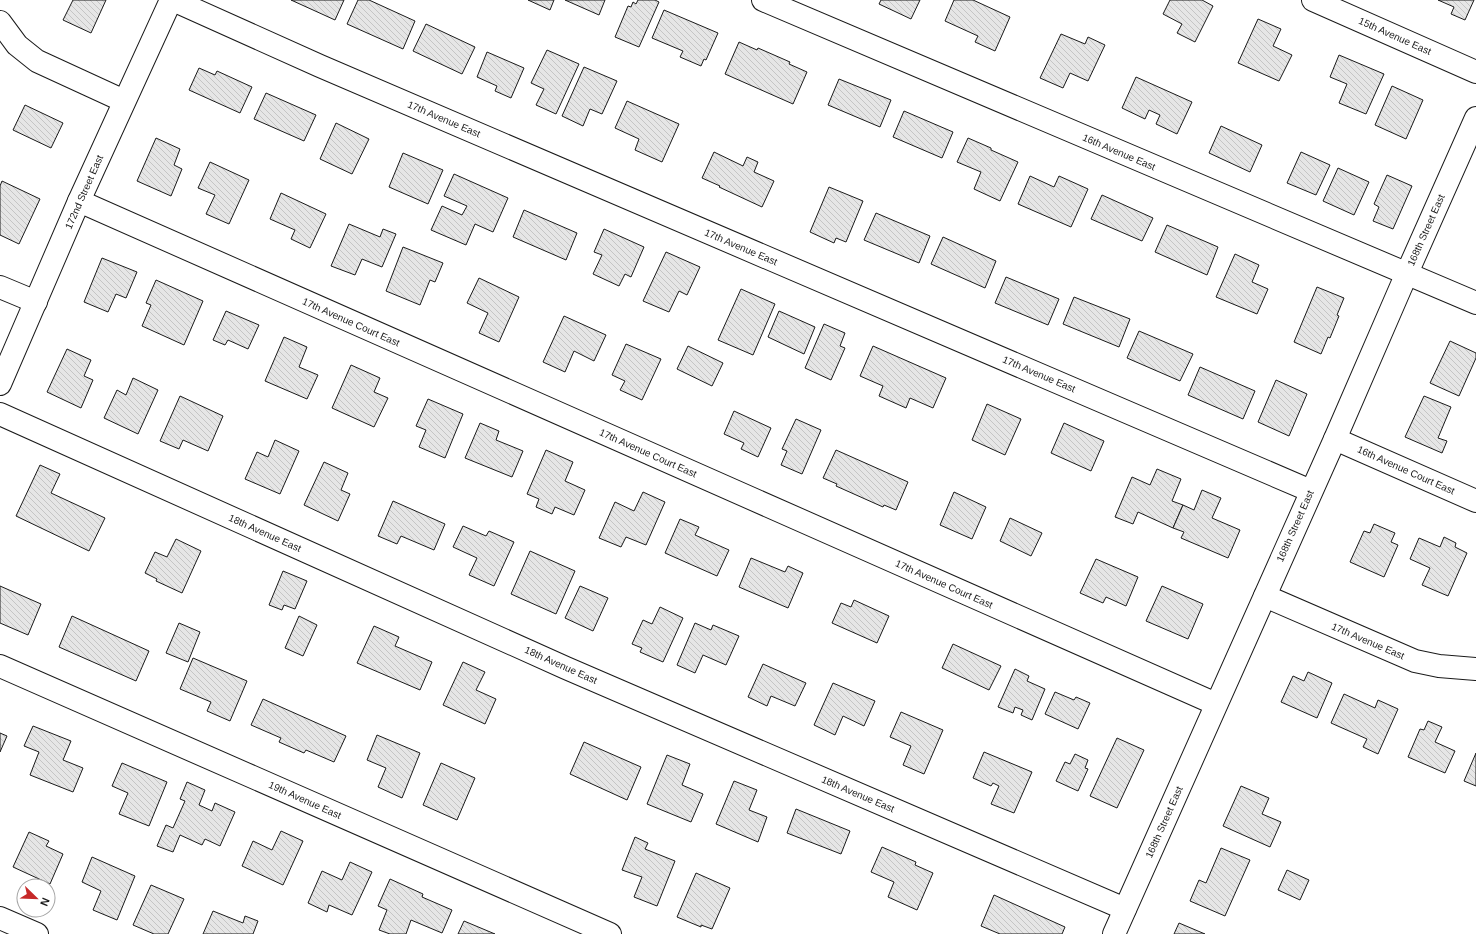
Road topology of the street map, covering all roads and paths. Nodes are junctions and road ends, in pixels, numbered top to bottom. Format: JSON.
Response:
{"nodes":[{"id":1,"x":172,"y":0,"type":"edge"},
{"id":2,"x":763,"y":0,"type":"edge"},
{"id":3,"x":1313,"y":0,"type":"edge"},
{"id":4,"x":0,"y":22,"type":"edge"},
{"id":5,"x":1476,"y":72,"type":"edge"},
{"id":6,"x":124,"y":101,"type":"junction"},
{"id":7,"x":1476,"y":118,"type":"edge"},
{"id":8,"x":79,"y":201,"type":"junction"},
{"id":9,"x":1407,"y":274,"type":"junction"},
{"id":10,"x":0,"y":286,"type":"edge"},
{"id":11,"x":36,"y":302,"type":"junction"},
{"id":12,"x":1476,"y":303,"type":"edge"},
{"id":13,"x":0,"y":384,"type":"edge"},
{"id":14,"x":0,"y":414,"type":"edge"},
{"id":15,"x":1335,"y":439,"type":"junction"},
{"id":16,"x":1311,"y":491,"type":"junction"},
{"id":17,"x":1476,"y":501,"type":"edge"},
{"id":18,"x":1265,"y":596,"type":"junction"},
{"id":19,"x":0,"y":666,"type":"edge"},
{"id":20,"x":1476,"y":669,"type":"edge"},
{"id":21,"x":1216,"y":704,"type":"junction"},
{"id":22,"x":1125,"y":909,"type":"junction"},
{"id":23,"x":0,"y":918,"type":"edge"},
{"id":24,"x":37,"y":934,"type":"edge"},
{"id":25,"x":610,"y":934,"type":"edge"},
{"id":26,"x":1114,"y":934,"type":"edge"}],
"edges":[{"from":1,"to":6,"type":"street","name":"172nd Street East"},
{"from":1,"to":16,"type":"street","name":"17th Avenue East"},
{"from":2,"to":9,"type":"street","name":"16th Avenue East"},
{"from":3,"to":5,"type":"street","name":"15th Avenue East"},
{"from":4,"to":6,"type":"street"},
{"from":6,"to":8,"type":"street","name":"172nd Street East"},
{"from":7,"to":9,"type":"street","name":"168th Street East"},
{"from":8,"to":11,"type":"street","name":"172nd Street East"},
{"from":8,"to":21,"type":"street","name":"17th Avenue Court East"},
{"from":9,"to":12,"type":"street","name":"16th Avenue East"},
{"from":9,"to":15,"type":"street","name":"168th Street East"},
{"from":10,"to":11,"type":"street"},
{"from":11,"to":13,"type":"street","name":"172nd Street East"},
{"from":14,"to":22,"type":"street","name":"18th Avenue East"},
{"from":15,"to":16,"type":"street","name":"168th Street East"},
{"from":15,"to":17,"type":"street","name":"16th Avenue Court East"},
{"from":16,"to":18,"type":"street","name":"168th Street East"},
{"from":18,"to":20,"type":"street","name":"17th Avenue East"},
{"from":18,"to":21,"type":"street","name":"168th Street East"},
{"from":19,"to":25,"type":"street","name":"19th Avenue East"},
{"from":21,"to":22,"type":"street","name":"168th Street East"},
{"from":22,"to":26,"type":"street","name":"168th Street East"},
{"from":23,"to":24,"type":"street"}]}
